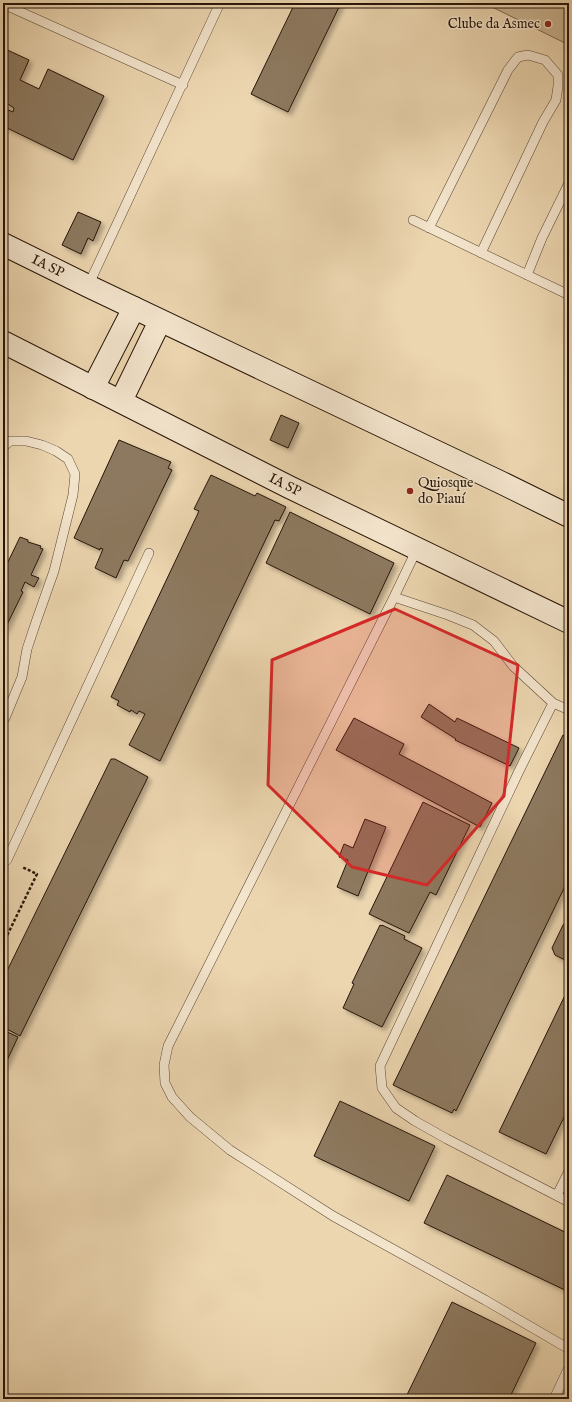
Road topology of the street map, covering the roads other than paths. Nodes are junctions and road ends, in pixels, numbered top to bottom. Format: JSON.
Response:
{"nodes":[{"id":1,"x":220,"y":3,"type":"edge"},
{"id":2,"x":3,"y":4,"type":"edge"},
{"id":3,"x":183,"y":85,"type":"junction"},
{"id":4,"x":569,"y":183,"type":"edge"},
{"id":5,"x":413,"y":220,"type":"dead end"},
{"id":6,"x":429,"y":228,"type":"junction"},
{"id":7,"x":3,"y":244,"type":"edge"},
{"id":8,"x":481,"y":253,"type":"junction"},
{"id":9,"x":527,"y":275,"type":"junction"},
{"id":10,"x":88,"y":286,"type":"junction"},
{"id":11,"x":569,"y":295,"type":"edge"},
{"id":12,"x":134,"y":308,"type":"junction"},
{"id":13,"x":160,"y":321,"type":"junction"},
{"id":14,"x":3,"y":342,"type":"edge"},
{"id":15,"x":93,"y":388,"type":"junction"},
{"id":16,"x":121,"y":401,"type":"junction"},
{"id":17,"x":3,"y":447,"type":"edge"},
{"id":18,"x":569,"y":516,"type":"edge"},
{"id":19,"x":417,"y":549,"type":"junction"},
{"id":20,"x":149,"y":553,"type":"dead end"},
{"id":21,"x":394,"y":597,"type":"junction"},
{"id":22,"x":569,"y":622,"type":"edge"},
{"id":23,"x":553,"y":703,"type":"junction"},
{"id":24,"x":569,"y":710,"type":"edge"},
{"id":25,"x":5,"y":718,"type":"dead end"},
{"id":26,"x":4,"y":861,"type":"edge"},
{"id":27,"x":569,"y":1171,"type":"edge"},
{"id":28,"x":557,"y":1196,"type":"junction"},
{"id":29,"x":569,"y":1202,"type":"edge"},
{"id":30,"x":569,"y":1349,"type":"edge"},
{"id":31,"x":569,"y":1367,"type":"edge"},
{"id":32,"x":554,"y":1399,"type":"edge"}],
"edges":[{"from":1,"to":3,"type":"lane"},
{"from":2,"to":3,"type":"lane"},
{"from":3,"to":10,"type":"lane"},
{"from":4,"to":9,"type":"lane"},
{"from":5,"to":6,"type":"lane"},
{"from":6,"to":8,"type":"lane"},
{"from":6,"to":8,"type":"lane"},
{"from":7,"to":10,"type":"street","name":"IA SP"},
{"from":8,"to":9,"type":"lane"},
{"from":9,"to":11,"type":"lane"},
{"from":10,"to":12,"type":"street","name":"IA SP"},
{"from":12,"to":13,"type":"street","name":"IA SP"},
{"from":12,"to":15,"type":"street"},
{"from":13,"to":16,"type":"street"},
{"from":13,"to":18,"type":"street","name":"IA SP"},
{"from":14,"to":15,"type":"street","name":"IA SP"},
{"from":15,"to":16,"type":"street","name":"IA SP"},
{"from":16,"to":19,"type":"street","name":"IA SP"},
{"from":17,"to":25,"type":"lane"},
{"from":19,"to":21,"type":"lane"},
{"from":19,"to":22,"type":"street","name":"IA SP"},
{"from":20,"to":26,"type":"lane"},
{"from":21,"to":23,"type":"lane"},
{"from":21,"to":30,"type":"lane"},
{"from":23,"to":24,"type":"lane"},
{"from":23,"to":28,"type":"lane"},
{"from":27,"to":28,"type":"lane"},
{"from":28,"to":29,"type":"lane"},
{"from":31,"to":32,"type":"lane"}]}
